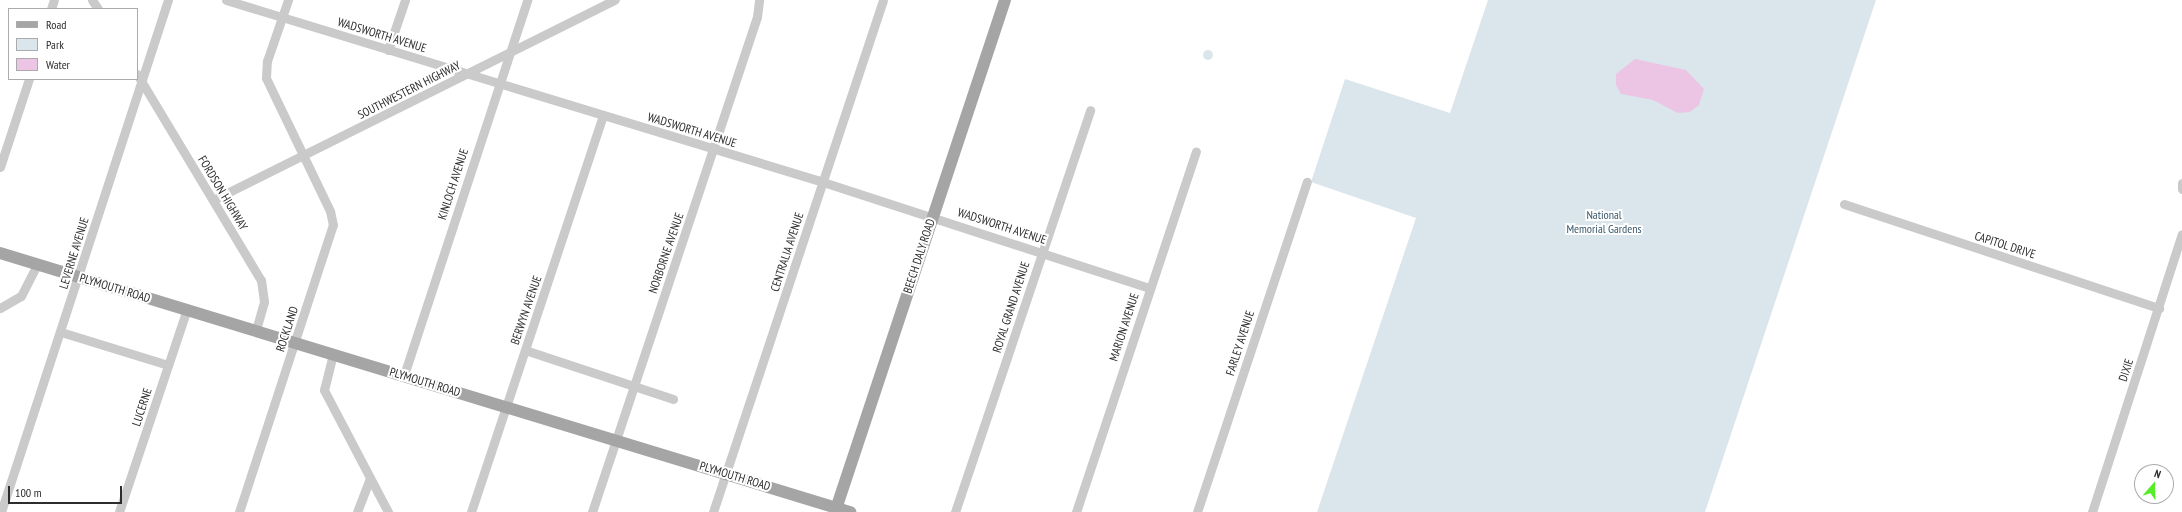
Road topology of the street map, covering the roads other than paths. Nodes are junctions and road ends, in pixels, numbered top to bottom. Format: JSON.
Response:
{"nodes":[{"id":1,"x":168,"y":0,"type":"edge"},
{"id":2,"x":226,"y":0,"type":"edge"},
{"id":3,"x":288,"y":0,"type":"edge"},
{"id":4,"x":405,"y":0,"type":"edge"},
{"id":5,"x":527,"y":0,"type":"edge"},
{"id":6,"x":615,"y":0,"type":"edge"},
{"id":7,"x":759,"y":0,"type":"edge"},
{"id":8,"x":883,"y":0,"type":"edge"},
{"id":9,"x":1005,"y":0,"type":"edge"},
{"id":10,"x":281,"y":17,"type":"junction"},
{"id":11,"x":388,"y":50,"type":"junction"},
{"id":12,"x":509,"y":53,"type":"junction"},
{"id":13,"x":468,"y":74,"type":"junction"},
{"id":14,"x":139,"y":77,"type":"edge"},
{"id":15,"x":28,"y":80,"type":"edge"},
{"id":16,"x":499,"y":83,"type":"junction"},
{"id":17,"x":1090,"y":110,"type":"dead end"},
{"id":18,"x":603,"y":115,"type":"junction"},
{"id":19,"x":714,"y":149,"type":"junction"},
{"id":20,"x":1196,"y":151,"type":"dead end"},
{"id":21,"x":303,"y":155,"type":"junction"},
{"id":22,"x":0,"y":167,"type":"edge"},
{"id":23,"x":823,"y":182,"type":"junction"},
{"id":24,"x":1307,"y":182,"type":"dead end"},
{"id":25,"x":2182,"y":183,"type":"edge"},
{"id":26,"x":2182,"y":189,"type":"edge"},
{"id":27,"x":213,"y":200,"type":"junction"},
{"id":28,"x":1844,"y":204,"type":"dead end"},
{"id":29,"x":932,"y":217,"type":"junction"},
{"id":30,"x":2182,"y":234,"type":"edge"},
{"id":31,"x":0,"y":252,"type":"edge"},
{"id":32,"x":1042,"y":252,"type":"junction"},
{"id":33,"x":37,"y":264,"type":"junction"},
{"id":34,"x":78,"y":276,"type":"junction"},
{"id":35,"x":1150,"y":288,"type":"junction"},
{"id":36,"x":0,"y":308,"type":"edge"},
{"id":37,"x":2159,"y":308,"type":"junction"},
{"id":38,"x":187,"y":309,"type":"junction"},
{"id":39,"x":256,"y":330,"type":"junction"},
{"id":40,"x":61,"y":332,"type":"junction"},
{"id":41,"x":294,"y":343,"type":"junction"},
{"id":42,"x":525,"y":350,"type":"junction"},
{"id":43,"x":332,"y":354,"type":"junction"},
{"id":44,"x":168,"y":365,"type":"junction"},
{"id":45,"x":404,"y":375,"type":"junction"},
{"id":46,"x":634,"y":384,"type":"junction"},
{"id":47,"x":673,"y":399,"type":"dead end"},
{"id":48,"x":506,"y":406,"type":"junction"},
{"id":49,"x":616,"y":440,"type":"junction"},
{"id":50,"x":726,"y":473,"type":"junction"},
{"id":51,"x":370,"y":478,"type":"junction"},
{"id":52,"x":836,"y":510,"type":"edge"},
{"id":53,"x":1,"y":512,"type":"edge"},
{"id":54,"x":119,"y":512,"type":"edge"},
{"id":55,"x":239,"y":512,"type":"edge"},
{"id":56,"x":357,"y":512,"type":"edge"},
{"id":57,"x":388,"y":512,"type":"edge"},
{"id":58,"x":471,"y":512,"type":"edge"},
{"id":59,"x":592,"y":512,"type":"edge"},
{"id":60,"x":713,"y":512,"type":"edge"},
{"id":61,"x":850,"y":512,"type":"edge"},
{"id":62,"x":955,"y":512,"type":"edge"},
{"id":63,"x":1076,"y":512,"type":"edge"},
{"id":64,"x":1197,"y":512,"type":"edge"},
{"id":65,"x":2092,"y":512,"type":"edge"}],
"edges":[{"from":1,"to":14,"type":"street","name":"LEVERNE AVENUE"},
{"from":2,"to":10,"type":"street","name":"WADSWORTH AVENUE"},
{"from":3,"to":10,"type":"street","name":"ROCKLAND"},
{"from":4,"to":11,"type":"street"},
{"from":5,"to":12,"type":"street","name":"KINLOCH AVENUE"},
{"from":6,"to":12,"type":"street","name":"SOUTHWESTERN HIGHWAY"},
{"from":7,"to":19,"type":"street","name":"NORBORNE AVENUE"},
{"from":8,"to":23,"type":"street","name":"CENTRALIA AVENUE"},
{"from":9,"to":29,"type":"main road","name":"BEECH DALY ROAD"},
{"from":10,"to":11,"type":"street","name":"WADSWORTH AVENUE"},
{"from":10,"to":21,"type":"street","name":"ROCKLAND"},
{"from":11,"to":13,"type":"street","name":"WADSWORTH AVENUE"},
{"from":12,"to":13,"type":"street","name":"SOUTHWESTERN HIGHWAY"},
{"from":12,"to":16,"type":"street","name":"KINLOCH AVENUE"},
{"from":13,"to":16,"type":"street","name":"WADSWORTH AVENUE"},
{"from":13,"to":21,"type":"street","name":"SOUTHWESTERN HIGHWAY"},
{"from":14,"to":27,"type":"street","name":"FORDSON HIGHWAY"},
{"from":14,"to":34,"type":"street","name":"LEVERNE AVENUE"},
{"from":15,"to":22,"type":"street"},
{"from":16,"to":18,"type":"street","name":"WADSWORTH AVENUE"},
{"from":16,"to":45,"type":"street","name":"KINLOCH AVENUE"},
{"from":17,"to":32,"type":"street","name":"ROYAL GRAND AVENUE"},
{"from":18,"to":19,"type":"street","name":"WADSWORTH AVENUE"},
{"from":18,"to":42,"type":"street","name":"BERWYN AVENUE"},
{"from":19,"to":23,"type":"street","name":"WADSWORTH AVENUE"},
{"from":19,"to":46,"type":"street","name":"NORBORNE AVENUE"},
{"from":20,"to":35,"type":"street","name":"MARION AVENUE"},
{"from":21,"to":27,"type":"street","name":"SOUTHWESTERN HIGHWAY"},
{"from":21,"to":41,"type":"street","name":"ROCKLAND"},
{"from":23,"to":29,"type":"street","name":"WADSWORTH AVENUE"},
{"from":23,"to":50,"type":"street","name":"CENTRALIA AVENUE"},
{"from":24,"to":64,"type":"street","name":"FARLEY AVENUE"},
{"from":25,"to":26,"type":"street"},
{"from":27,"to":39,"type":"street","name":"FORDSON HIGHWAY"},
{"from":28,"to":37,"type":"street","name":"CAPITOL DRIVE"},
{"from":29,"to":32,"type":"street","name":"WADSWORTH AVENUE"},
{"from":29,"to":52,"type":"main road","name":"BEECH DALY ROAD"},
{"from":30,"to":37,"type":"street","name":"DIXIE"},
{"from":31,"to":33,"type":"main road","name":"PLYMOUTH ROAD"},
{"from":32,"to":35,"type":"street","name":"WADSWORTH AVENUE"},
{"from":32,"to":62,"type":"street","name":"ROYAL GRAND AVENUE"},
{"from":33,"to":34,"type":"main road","name":"PLYMOUTH ROAD"},
{"from":33,"to":36,"type":"street"},
{"from":34,"to":38,"type":"main road","name":"PLYMOUTH ROAD"},
{"from":34,"to":40,"type":"street","name":"LEVERNE AVENUE"},
{"from":35,"to":63,"type":"street","name":"MARION AVENUE"},
{"from":37,"to":65,"type":"street","name":"DIXIE"},
{"from":38,"to":39,"type":"main road","name":"PLYMOUTH ROAD"},
{"from":38,"to":44,"type":"street","name":"LUCERNE"},
{"from":39,"to":41,"type":"main road","name":"PLYMOUTH ROAD"},
{"from":40,"to":44,"type":"street"},
{"from":40,"to":53,"type":"street","name":"LEVERNE AVENUE"},
{"from":41,"to":43,"type":"main road","name":"PLYMOUTH ROAD"},
{"from":41,"to":55,"type":"street","name":"ROCKLAND"},
{"from":42,"to":46,"type":"street"},
{"from":42,"to":48,"type":"street","name":"BERWYN AVENUE"},
{"from":43,"to":45,"type":"main road","name":"PLYMOUTH ROAD"},
{"from":43,"to":51,"type":"street"},
{"from":44,"to":54,"type":"street","name":"LUCERNE"},
{"from":45,"to":48,"type":"main road","name":"PLYMOUTH ROAD"},
{"from":46,"to":47,"type":"street"},
{"from":46,"to":49,"type":"street","name":"NORBORNE AVENUE"},
{"from":48,"to":49,"type":"main road","name":"PLYMOUTH ROAD"},
{"from":48,"to":58,"type":"street","name":"BERWYN AVENUE"},
{"from":49,"to":50,"type":"main road","name":"PLYMOUTH ROAD"},
{"from":49,"to":59,"type":"street","name":"NORBORNE AVENUE"},
{"from":50,"to":52,"type":"main road","name":"PLYMOUTH ROAD"},
{"from":50,"to":60,"type":"street","name":"CENTRALIA AVENUE"},
{"from":51,"to":56,"type":"street"},
{"from":51,"to":57,"type":"street"},
{"from":52,"to":61,"type":"main road","name":"PLYMOUTH ROAD"}]}
